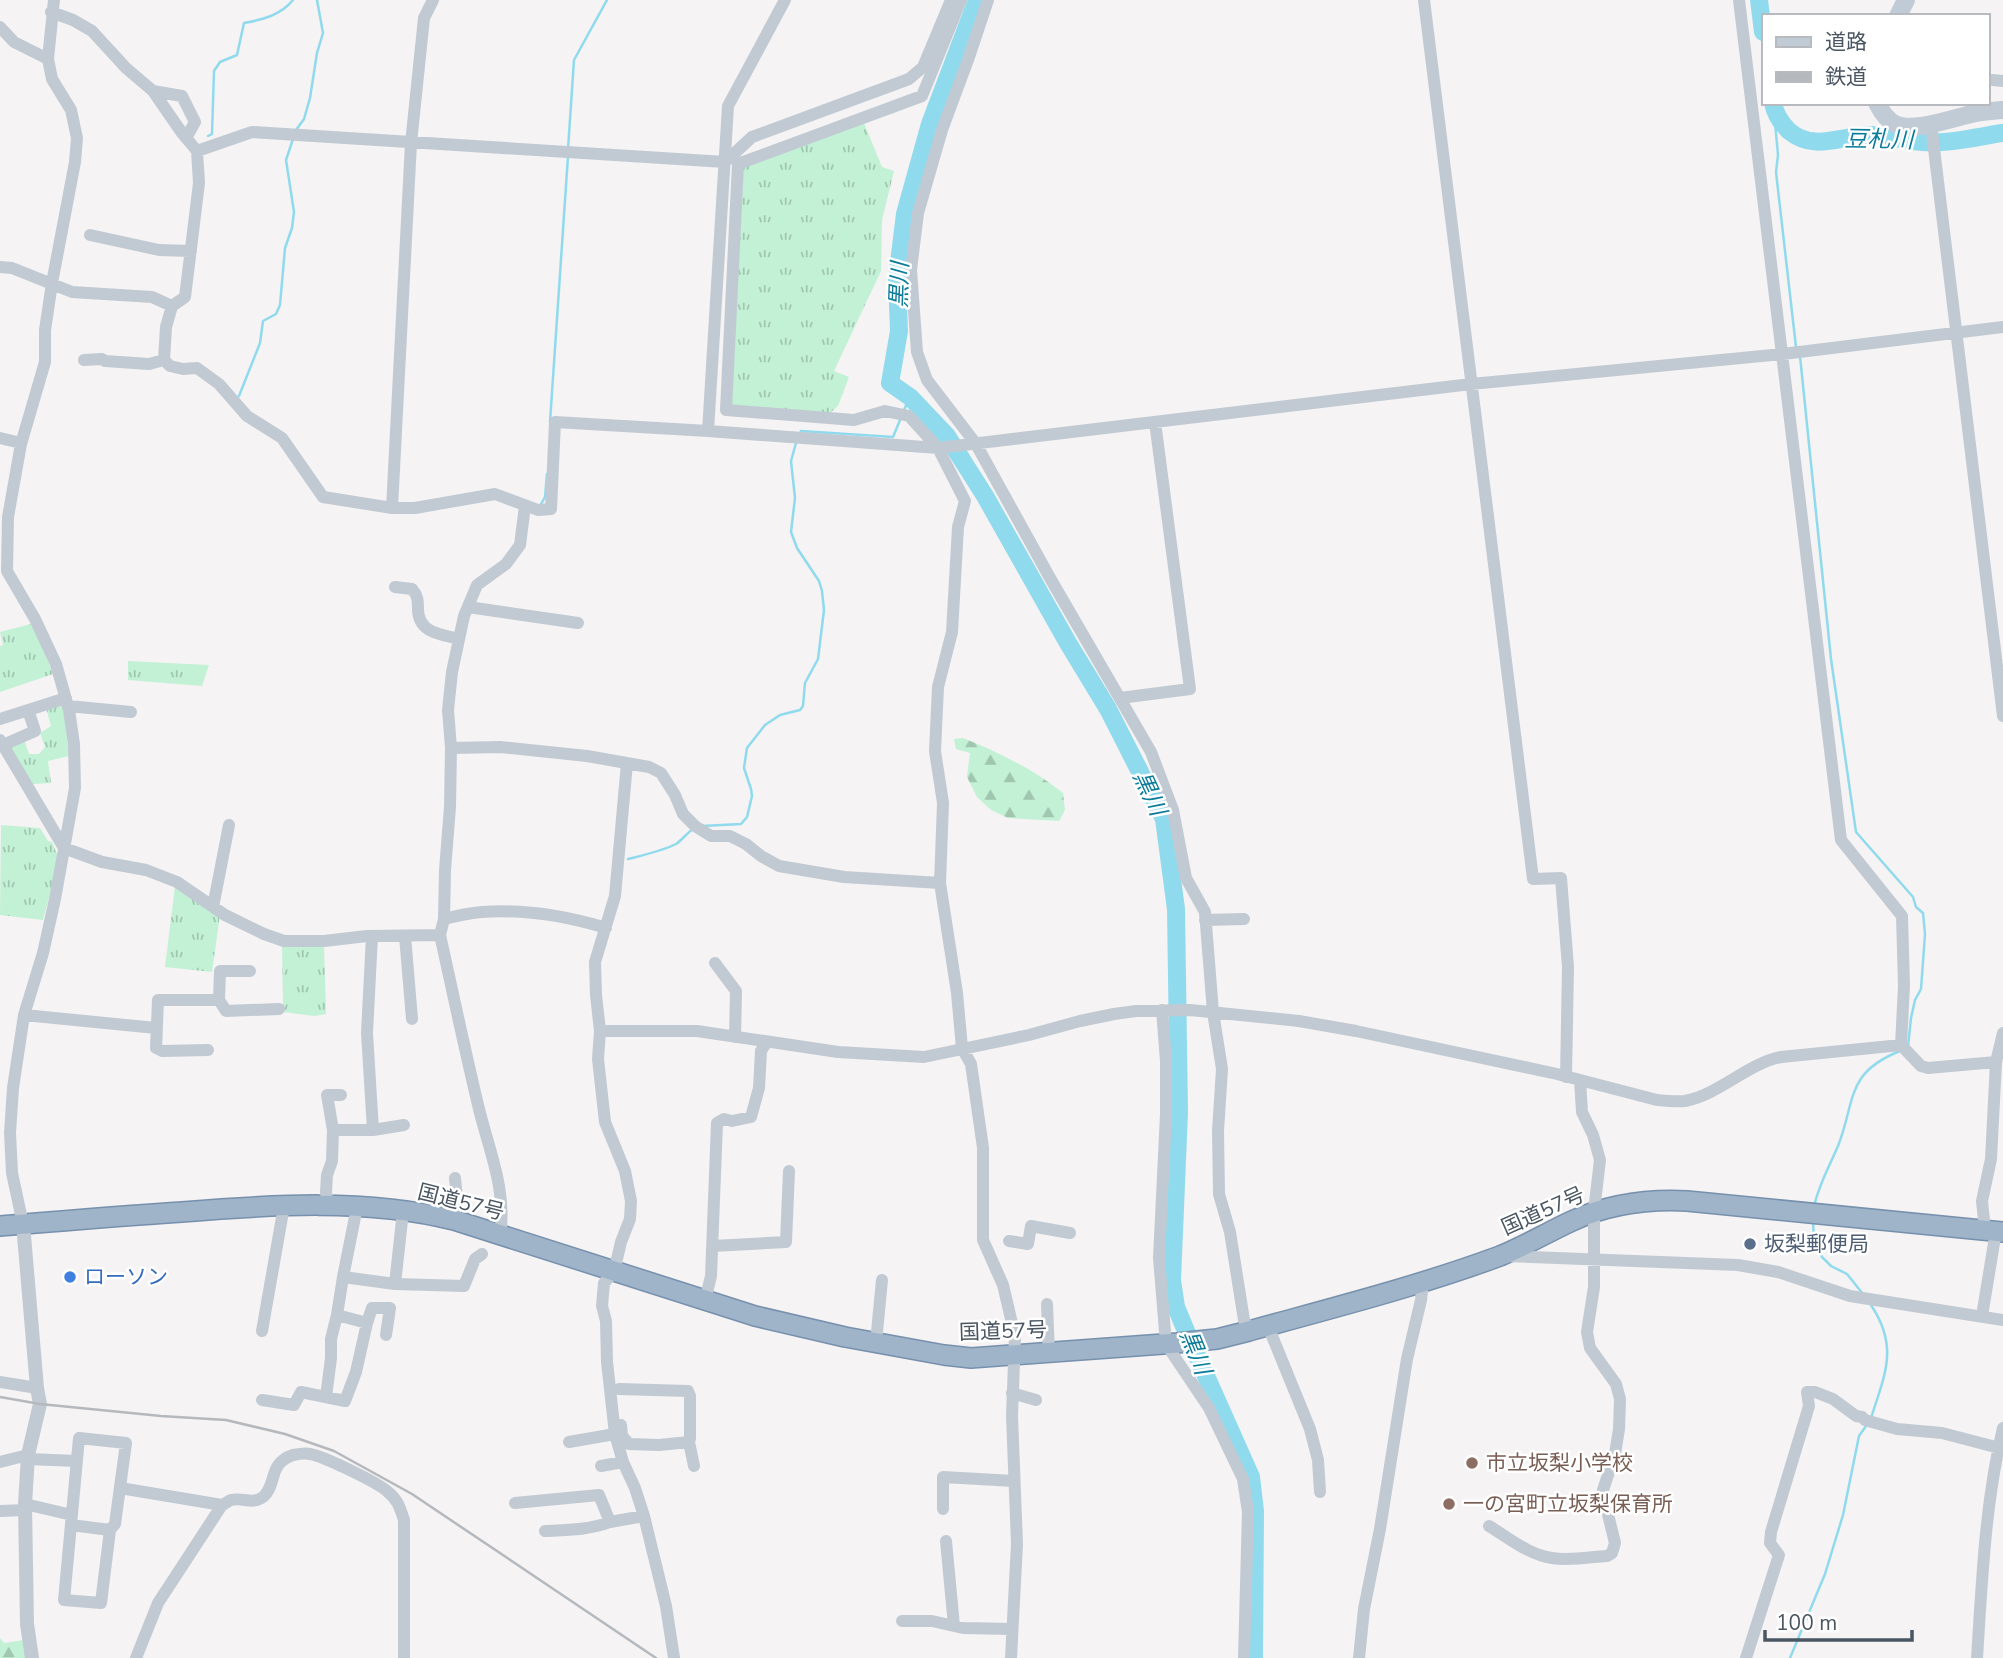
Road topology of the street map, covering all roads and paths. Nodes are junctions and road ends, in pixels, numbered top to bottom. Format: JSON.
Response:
{"nodes":[{"id":1,"x":433,"y":0,"type":"edge"},
{"id":2,"x":785,"y":0,"type":"edge"},
{"id":3,"x":951,"y":0,"type":"edge"},
{"id":4,"x":961,"y":0,"type":"edge"},
{"id":5,"x":988,"y":0,"type":"edge"},
{"id":6,"x":1424,"y":0,"type":"edge"},
{"id":7,"x":1739,"y":0,"type":"edge"},
{"id":8,"x":53,"y":6,"type":"edge"},
{"id":9,"x":0,"y":27,"type":"edge"},
{"id":10,"x":48,"y":59,"type":"junction"},
{"id":11,"x":153,"y":91,"type":"junction"},
{"id":12,"x":1878,"y":105,"type":"edge"},
{"id":13,"x":2003,"y":110,"type":"edge"},
{"id":14,"x":1931,"y":124,"type":"junction"},
{"id":15,"x":186,"y":138,"type":"junction"},
{"id":16,"x":411,"y":143,"type":"junction"},
{"id":17,"x":197,"y":150,"type":"junction"},
{"id":18,"x":724,"y":162,"type":"junction"},
{"id":19,"x":90,"y":235,"type":"dead end"},
{"id":20,"x":191,"y":251,"type":"junction"},
{"id":21,"x":0,"y":267,"type":"edge"},
{"id":22,"x":52,"y":283,"type":"junction"},
{"id":23,"x":172,"y":306,"type":"junction"},
{"id":24,"x":2003,"y":327,"type":"edge"},
{"id":25,"x":1956,"y":332,"type":"junction"},
{"id":26,"x":1783,"y":354,"type":"junction"},
{"id":27,"x":84,"y":360,"type":"dead end"},
{"id":28,"x":164,"y":360,"type":"junction"},
{"id":29,"x":1471,"y":384,"type":"junction"},
{"id":30,"x":1155,"y":422,"type":"junction"},
{"id":31,"x":708,"y":430,"type":"junction"},
{"id":32,"x":0,"y":439,"type":"edge"},
{"id":33,"x":21,"y":443,"type":"junction"},
{"id":34,"x":976,"y":444,"type":"junction"},
{"id":35,"x":938,"y":448,"type":"junction"},
{"id":36,"x":525,"y":506,"type":"junction"},
{"id":37,"x":392,"y":508,"type":"junction"},
{"id":38,"x":4,"y":572,"type":"edge"},
{"id":39,"x":395,"y":587,"type":"dead end"},
{"id":40,"x":468,"y":607,"type":"junction"},
{"id":41,"x":579,"y":623,"type":"dead end"},
{"id":42,"x":459,"y":639,"type":"junction"},
{"id":43,"x":1120,"y":698,"type":"junction"},
{"id":44,"x":67,"y":702,"type":"junction"},
{"id":45,"x":28,"y":710,"type":"junction"},
{"id":46,"x":131,"y":712,"type":"dead end"},
{"id":47,"x":2003,"y":716,"type":"edge"},
{"id":48,"x":0,"y":719,"type":"edge"},
{"id":49,"x":1,"y":743,"type":"edge"},
{"id":50,"x":451,"y":748,"type":"junction"},
{"id":51,"x":627,"y":763,"type":"junction"},
{"id":52,"x":229,"y":825,"type":"dead end"},
{"id":53,"x":64,"y":848,"type":"junction"},
{"id":54,"x":940,"y":883,"type":"junction"},
{"id":55,"x":214,"y":907,"type":"junction"},
{"id":56,"x":1238,"y":916,"type":"dead end"},
{"id":57,"x":444,"y":919,"type":"junction"},
{"id":58,"x":1205,"y":920,"type":"junction"},
{"id":59,"x":606,"y":928,"type":"junction"},
{"id":60,"x":440,"y":935,"type":"junction"},
{"id":61,"x":372,"y":936,"type":"junction"},
{"id":62,"x":405,"y":936,"type":"junction"},
{"id":63,"x":715,"y":963,"type":"dead end"},
{"id":64,"x":250,"y":971,"type":"dead end"},
{"id":65,"x":219,"y":1000,"type":"junction"},
{"id":66,"x":279,"y":1009,"type":"dead end"},
{"id":67,"x":1162,"y":1010,"type":"junction"},
{"id":68,"x":1213,"y":1012,"type":"junction"},
{"id":69,"x":24,"y":1015,"type":"junction"},
{"id":70,"x":412,"y":1019,"type":"dead end"},
{"id":71,"x":156,"y":1028,"type":"junction"},
{"id":72,"x":600,"y":1031,"type":"junction"},
{"id":73,"x":2003,"y":1032,"type":"edge"},
{"id":74,"x":735,"y":1037,"type":"junction"},
{"id":75,"x":766,"y":1042,"type":"junction"},
{"id":76,"x":1900,"y":1045,"type":"junction"},
{"id":77,"x":962,"y":1048,"type":"junction"},
{"id":78,"x":208,"y":1050,"type":"dead end"},
{"id":79,"x":1996,"y":1062,"type":"junction"},
{"id":80,"x":1566,"y":1077,"type":"junction"},
{"id":81,"x":1580,"y":1080,"type":"junction"},
{"id":82,"x":0,"y":1084,"type":"edge"},
{"id":83,"x":13,"y":1088,"type":"junction"},
{"id":84,"x":341,"y":1095,"type":"dead end"},
{"id":85,"x":404,"y":1125,"type":"dead end"},
{"id":86,"x":334,"y":1129,"type":"junction"},
{"id":87,"x":373,"y":1130,"type":"junction"},
{"id":88,"x":5,"y":1144,"type":"edge"},
{"id":89,"x":789,"y":1171,"type":"dead end"},
{"id":90,"x":455,"y":1178,"type":"dead end"},
{"id":91,"x":284,"y":1206,"type":"junction"},
{"id":92,"x":328,"y":1207,"type":"junction"},
{"id":93,"x":357,"y":1207,"type":"junction"},
{"id":94,"x":403,"y":1210,"type":"junction"},
{"id":95,"x":1594,"y":1211,"type":"junction"},
{"id":96,"x":454,"y":1220,"type":"junction"},
{"id":97,"x":23,"y":1224,"type":"junction"},
{"id":98,"x":0,"y":1226,"type":"edge"},
{"id":99,"x":1994,"y":1231,"type":"edge"},
{"id":100,"x":1070,"y":1233,"type":"dead end"},
{"id":101,"x":500,"y":1235,"type":"junction"},
{"id":102,"x":1009,"y":1241,"type":"dead end"},
{"id":103,"x":713,"y":1246,"type":"junction"},
{"id":104,"x":482,"y":1254,"type":"dead end"},
{"id":105,"x":1500,"y":1256,"type":"junction"},
{"id":106,"x":1594,"y":1259,"type":"junction"},
{"id":107,"x":614,"y":1272,"type":"junction"},
{"id":108,"x":343,"y":1277,"type":"junction"},
{"id":109,"x":882,"y":1280,"type":"dead end"},
{"id":110,"x":1423,"y":1281,"type":"junction"},
{"id":111,"x":395,"y":1284,"type":"junction"},
{"id":112,"x":705,"y":1301,"type":"junction"},
{"id":113,"x":1047,"y":1304,"type":"dead end"},
{"id":114,"x":337,"y":1315,"type":"junction"},
{"id":115,"x":1982,"y":1316,"type":"junction"},
{"id":116,"x":2003,"y":1320,"type":"edge"},
{"id":117,"x":606,"y":1321,"type":"junction"},
{"id":118,"x":367,"y":1323,"type":"junction"},
{"id":119,"x":1268,"y":1326,"type":"junction"},
{"id":120,"x":262,"y":1331,"type":"dead end"},
{"id":121,"x":1249,"y":1331,"type":"junction"},
{"id":122,"x":386,"y":1335,"type":"dead end"},
{"id":123,"x":876,"y":1342,"type":"junction"},
{"id":124,"x":1172,"y":1344,"type":"junction"},
{"id":125,"x":1048,"y":1353,"type":"junction"},
{"id":126,"x":1013,"y":1356,"type":"junction"},
{"id":127,"x":0,"y":1382,"type":"edge"},
{"id":128,"x":37,"y":1388,"type":"junction"},
{"id":129,"x":619,"y":1389,"type":"junction"},
{"id":130,"x":1012,"y":1393,"type":"junction"},
{"id":131,"x":326,"y":1397,"type":"junction"},
{"id":132,"x":262,"y":1400,"type":"dead end"},
{"id":133,"x":1036,"y":1400,"type":"dead end"},
{"id":134,"x":2003,"y":1428,"type":"edge"},
{"id":135,"x":615,"y":1434,"type":"junction"},
{"id":136,"x":569,"y":1442,"type":"dead end"},
{"id":137,"x":689,"y":1442,"type":"junction"},
{"id":138,"x":2001,"y":1448,"type":"edge"},
{"id":139,"x":28,"y":1457,"type":"junction"},
{"id":140,"x":77,"y":1461,"type":"junction"},
{"id":141,"x":0,"y":1462,"type":"edge"},
{"id":142,"x":623,"y":1462,"type":"junction"},
{"id":143,"x":601,"y":1466,"type":"dead end"},
{"id":144,"x":694,"y":1466,"type":"dead end"},
{"id":145,"x":1014,"y":1481,"type":"junction"},
{"id":146,"x":120,"y":1488,"type":"junction"},
{"id":147,"x":1320,"y":1492,"type":"dead end"},
{"id":148,"x":515,"y":1503,"type":"dead end"},
{"id":149,"x":222,"y":1506,"type":"junction"},
{"id":150,"x":25,"y":1507,"type":"junction"},
{"id":151,"x":943,"y":1509,"type":"dead end"},
{"id":152,"x":0,"y":1511,"type":"edge"},
{"id":153,"x":644,"y":1516,"type":"junction"},
{"id":154,"x":71,"y":1520,"type":"junction"},
{"id":155,"x":610,"y":1522,"type":"junction"},
{"id":156,"x":1489,"y":1526,"type":"dead end"},
{"id":157,"x":110,"y":1530,"type":"junction"},
{"id":158,"x":545,"y":1531,"type":"dead end"},
{"id":159,"x":946,"y":1541,"type":"dead end"},
{"id":160,"x":902,"y":1621,"type":"dead end"},
{"id":161,"x":954,"y":1626,"type":"junction"},
{"id":162,"x":1012,"y":1629,"type":"junction"},
{"id":163,"x":32,"y":1658,"type":"edge"},
{"id":164,"x":136,"y":1658,"type":"edge"},
{"id":165,"x":404,"y":1658,"type":"edge"},
{"id":166,"x":674,"y":1658,"type":"edge"},
{"id":167,"x":1011,"y":1658,"type":"edge"},
{"id":168,"x":1244,"y":1658,"type":"edge"},
{"id":169,"x":1359,"y":1658,"type":"edge"},
{"id":170,"x":1746,"y":1658,"type":"edge"},
{"id":171,"x":1977,"y":1658,"type":"edge"}],
"edges":[{"from":1,"to":16,"type":"street"},
{"from":2,"to":18,"type":"street"},
{"from":3,"to":18,"type":"street"},
{"from":4,"to":35,"type":"street"},
{"from":5,"to":34,"type":"street"},
{"from":6,"to":29,"type":"street"},
{"from":7,"to":26,"type":"street"},
{"from":8,"to":10,"type":"street"},
{"from":8,"to":11,"type":"street"},
{"from":9,"to":10,"type":"street"},
{"from":10,"to":22,"type":"street"},
{"from":11,"to":15,"type":"street"},
{"from":11,"to":15,"type":"street"},
{"from":12,"to":14,"type":"main road"},
{"from":13,"to":14,"type":"main road"},
{"from":14,"to":25,"type":"street"},
{"from":15,"to":17,"type":"street"},
{"from":16,"to":17,"type":"street"},
{"from":16,"to":18,"type":"street"},
{"from":16,"to":37,"type":"street"},
{"from":17,"to":20,"type":"street"},
{"from":18,"to":31,"type":"street"},
{"from":19,"to":20,"type":"street"},
{"from":20,"to":23,"type":"street"},
{"from":21,"to":22,"type":"street"},
{"from":22,"to":23,"type":"street"},
{"from":22,"to":33,"type":"street"},
{"from":23,"to":28,"type":"street"},
{"from":24,"to":25,"type":"street"},
{"from":25,"to":26,"type":"street"},
{"from":25,"to":47,"type":"street"},
{"from":26,"to":29,"type":"street"},
{"from":26,"to":76,"type":"street"},
{"from":27,"to":28,"type":"street"},
{"from":28,"to":37,"type":"street"},
{"from":29,"to":30,"type":"street"},
{"from":29,"to":80,"type":"street"},
{"from":30,"to":34,"type":"street"},
{"from":30,"to":43,"type":"street"},
{"from":31,"to":35,"type":"street"},
{"from":31,"to":36,"type":"street"},
{"from":32,"to":33,"type":"street"},
{"from":33,"to":38,"type":"street"},
{"from":34,"to":35,"type":"street"},
{"from":34,"to":43,"type":"street"},
{"from":35,"to":54,"type":"street"},
{"from":36,"to":37,"type":"street"},
{"from":36,"to":40,"type":"street"},
{"from":38,"to":44,"type":"street"},
{"from":39,"to":42,"type":"street"},
{"from":40,"to":41,"type":"street"},
{"from":40,"to":42,"type":"street"},
{"from":42,"to":50,"type":"street"},
{"from":43,"to":58,"type":"street"},
{"from":44,"to":45,"type":"street"},
{"from":44,"to":46,"type":"street"},
{"from":44,"to":53,"type":"street"},
{"from":45,"to":48,"type":"street"},
{"from":45,"to":49,"type":"street"},
{"from":49,"to":53,"type":"street"},
{"from":50,"to":51,"type":"street"},
{"from":50,"to":57,"type":"street"},
{"from":51,"to":54,"type":"street"},
{"from":51,"to":59,"type":"street"},
{"from":52,"to":55,"type":"street"},
{"from":53,"to":55,"type":"street"},
{"from":53,"to":69,"type":"street"},
{"from":54,"to":77,"type":"street"},
{"from":55,"to":61,"type":"street"},
{"from":56,"to":58,"type":"street"},
{"from":57,"to":59,"type":"street"},
{"from":57,"to":60,"type":"street"},
{"from":58,"to":68,"type":"street"},
{"from":59,"to":72,"type":"street"},
{"from":60,"to":62,"type":"street"},
{"from":60,"to":101,"type":"street"},
{"from":61,"to":62,"type":"street"},
{"from":61,"to":87,"type":"street"},
{"from":62,"to":70,"type":"street"},
{"from":63,"to":74,"type":"street"},
{"from":64,"to":65,"type":"street"},
{"from":65,"to":66,"type":"street"},
{"from":65,"to":71,"type":"street"},
{"from":67,"to":68,"type":"street"},
{"from":67,"to":77,"type":"street"},
{"from":67,"to":124,"type":"street"},
{"from":68,"to":80,"type":"street"},
{"from":68,"to":121,"type":"street"},
{"from":69,"to":71,"type":"street"},
{"from":69,"to":83,"type":"street"},
{"from":71,"to":78,"type":"street"},
{"from":72,"to":74,"type":"street"},
{"from":72,"to":107,"type":"street"},
{"from":73,"to":79,"type":"street"},
{"from":74,"to":75,"type":"street"},
{"from":75,"to":77,"type":"street"},
{"from":75,"to":103,"type":"street"},
{"from":76,"to":79,"type":"street"},
{"from":76,"to":81,"type":"street"},
{"from":77,"to":126,"type":"street"},
{"from":79,"to":99,"type":"street"},
{"from":80,"to":81,"type":"street"},
{"from":81,"to":95,"type":"street"},
{"from":82,"to":83,"type":"street"},
{"from":83,"to":88,"type":"street"},
{"from":84,"to":86,"type":"street"},
{"from":85,"to":87,"type":"street"},
{"from":86,"to":87,"type":"street"},
{"from":86,"to":92,"type":"street"},
{"from":88,"to":97,"type":"street"},
{"from":89,"to":103,"type":"street"},
{"from":90,"to":96,"type":"street"},
{"from":91,"to":92,"type":"highway","name":"国道57号"},
{"from":91,"to":97,"type":"highway","name":"国道57号"},
{"from":91,"to":120,"type":"street"},
{"from":92,"to":93,"type":"highway","name":"国道57号"},
{"from":93,"to":94,"type":"highway","name":"国道57号"},
{"from":93,"to":108,"type":"street"},
{"from":94,"to":96,"type":"highway","name":"国道57号"},
{"from":94,"to":111,"type":"street"},
{"from":95,"to":99,"type":"highway","name":"国道57号"},
{"from":95,"to":105,"type":"highway","name":"国道57号"},
{"from":95,"to":106,"type":"street"},
{"from":96,"to":101,"type":"highway","name":"国道57号"},
{"from":97,"to":98,"type":"highway","name":"国道57号"},
{"from":97,"to":128,"type":"street"},
{"from":99,"to":115,"type":"street"},
{"from":100,"to":102,"type":"street"},
{"from":101,"to":107,"type":"highway","name":"国道57号"},
{"from":103,"to":112,"type":"street"},
{"from":104,"to":111,"type":"street"},
{"from":105,"to":106,"type":"street"},
{"from":105,"to":110,"type":"highway","name":"国道57号"},
{"from":106,"to":115,"type":"street"},
{"from":106,"to":156,"type":"street"},
{"from":107,"to":112,"type":"highway","name":"国道57号"},
{"from":107,"to":117,"type":"street"},
{"from":108,"to":111,"type":"street"},
{"from":108,"to":114,"type":"street"},
{"from":109,"to":123,"type":"street"},
{"from":110,"to":119,"type":"highway","name":"国道57号"},
{"from":110,"to":169,"type":"street"},
{"from":112,"to":123,"type":"highway","name":"国道57号"},
{"from":113,"to":125,"type":"street"},
{"from":114,"to":118,"type":"street"},
{"from":114,"to":131,"type":"street"},
{"from":115,"to":116,"type":"street"},
{"from":117,"to":129,"type":"street"},
{"from":117,"to":135,"type":"street"},
{"from":118,"to":122,"type":"street"},
{"from":118,"to":131,"type":"street"},
{"from":119,"to":121,"type":"highway","name":"国道57号"},
{"from":119,"to":147,"type":"street"},
{"from":121,"to":124,"type":"highway","name":"国道57号"},
{"from":123,"to":126,"type":"highway","name":"国道57号"},
{"from":124,"to":125,"type":"highway","name":"国道57号"},
{"from":124,"to":168,"type":"street"},
{"from":125,"to":126,"type":"highway","name":"国道57号"},
{"from":126,"to":130,"type":"street"},
{"from":127,"to":128,"type":"street"},
{"from":128,"to":139,"type":"street"},
{"from":129,"to":137,"type":"street"},
{"from":129,"to":137,"type":"street"},
{"from":130,"to":133,"type":"street"},
{"from":130,"to":145,"type":"street"},
{"from":131,"to":132,"type":"street"},
{"from":134,"to":138,"type":"street"},
{"from":135,"to":136,"type":"street"},
{"from":135,"to":142,"type":"street"},
{"from":137,"to":144,"type":"street"},
{"from":138,"to":170,"type":"street"},
{"from":138,"to":171,"type":"street"},
{"from":139,"to":140,"type":"street"},
{"from":139,"to":141,"type":"street"},
{"from":139,"to":150,"type":"street"},
{"from":140,"to":146,"type":"street"},
{"from":140,"to":154,"type":"street"},
{"from":142,"to":143,"type":"street"},
{"from":142,"to":153,"type":"street"},
{"from":145,"to":151,"type":"street"},
{"from":145,"to":162,"type":"street"},
{"from":146,"to":149,"type":"street"},
{"from":146,"to":157,"type":"street"},
{"from":148,"to":155,"type":"street"},
{"from":149,"to":164,"type":"street"},
{"from":149,"to":165,"type":"street"},
{"from":150,"to":152,"type":"street"},
{"from":150,"to":154,"type":"street"},
{"from":150,"to":163,"type":"street"},
{"from":153,"to":155,"type":"street"},
{"from":153,"to":166,"type":"street"},
{"from":154,"to":157,"type":"street"},
{"from":154,"to":157,"type":"street"},
{"from":155,"to":158,"type":"street"},
{"from":159,"to":161,"type":"street"},
{"from":160,"to":161,"type":"street"},
{"from":161,"to":162,"type":"street"},
{"from":162,"to":167,"type":"street"}]}
